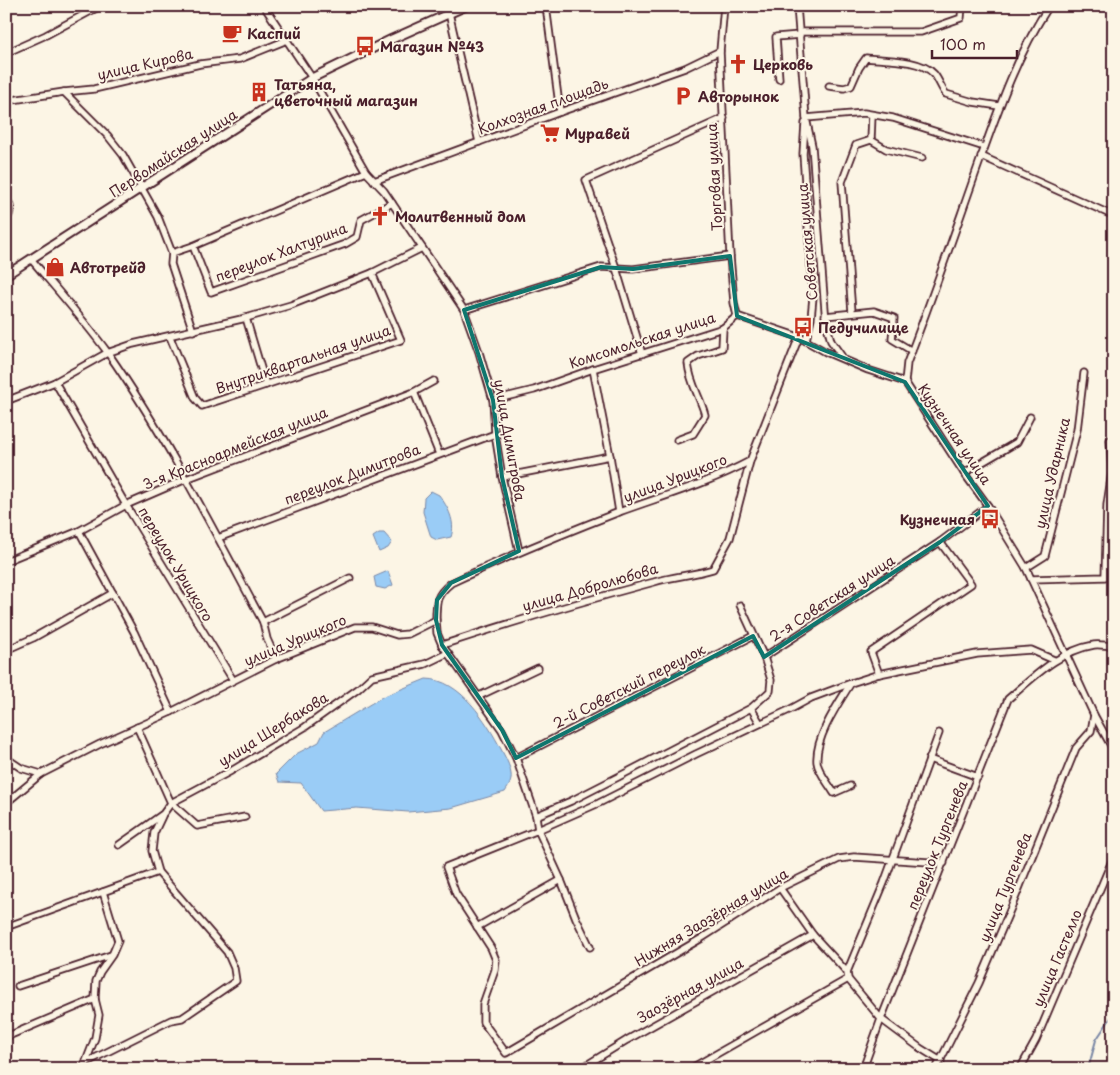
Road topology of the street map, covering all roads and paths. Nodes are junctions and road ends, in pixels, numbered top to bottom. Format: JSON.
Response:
{"nodes":[{"id":1,"x":100,"y":6,"type":"edge"},
{"id":2,"x":264,"y":6,"type":"edge"},
{"id":3,"x":466,"y":6,"type":"edge"},
{"id":4,"x":546,"y":6,"type":"edge"},
{"id":5,"x":724,"y":6,"type":"edge"},
{"id":6,"x":797,"y":6,"type":"edge"},
{"id":7,"x":962,"y":6,"type":"edge"},
{"id":8,"x":1049,"y":6,"type":"edge"},
{"id":9,"x":449,"y":13,"type":"junction"},
{"id":10,"x":800,"y":33,"type":"junction"},
{"id":11,"x":286,"y":40,"type":"junction"},
{"id":12,"x":720,"y":51,"type":"junction"},
{"id":13,"x":6,"y":53,"type":"edge"},
{"id":14,"x":312,"y":78,"type":"junction"},
{"id":15,"x":779,"y":79,"type":"dead end"},
{"id":16,"x":829,"y":86,"type":"dead end"},
{"id":17,"x":64,"y":92,"type":"junction"},
{"id":18,"x":6,"y":101,"type":"edge"},
{"id":19,"x":999,"y":106,"type":"junction"},
{"id":20,"x":560,"y":112,"type":"junction"},
{"id":21,"x":872,"y":115,"type":"junction"},
{"id":22,"x":724,"y":118,"type":"junction"},
{"id":23,"x":806,"y":118,"type":"junction"},
{"id":24,"x":871,"y":140,"type":"junction"},
{"id":25,"x":479,"y":142,"type":"junction"},
{"id":26,"x":984,"y":147,"type":"junction"},
{"id":27,"x":981,"y":156,"type":"junction"},
{"id":28,"x":922,"y":158,"type":"dead end"},
{"id":29,"x":366,"y":172,"type":"junction"},
{"id":30,"x":374,"y":181,"type":"junction"},
{"id":31,"x":143,"y":187,"type":"junction"},
{"id":32,"x":6,"y":199,"type":"edge"},
{"id":33,"x":392,"y":203,"type":"junction"},
{"id":34,"x":1114,"y":216,"type":"edge"},
{"id":35,"x":6,"y":217,"type":"edge"},
{"id":36,"x":193,"y":246,"type":"junction"},
{"id":37,"x":422,"y":248,"type":"junction"},
{"id":38,"x":172,"y":253,"type":"junction"},
{"id":39,"x":730,"y":256,"type":"junction"},
{"id":40,"x":31,"y":259,"type":"junction"},
{"id":41,"x":616,"y":268,"type":"junction"},
{"id":42,"x":372,"y":272,"type":"junction"},
{"id":43,"x":6,"y":275,"type":"edge"},
{"id":44,"x":464,"y":310,"type":"junction"},
{"id":45,"x":852,"y":312,"type":"junction"},
{"id":46,"x":737,"y":316,"type":"junction"},
{"id":47,"x":826,"y":316,"type":"junction"},
{"id":48,"x":246,"y":318,"type":"junction"},
{"id":49,"x":723,"y":328,"type":"junction"},
{"id":50,"x":193,"y":331,"type":"junction"},
{"id":51,"x":170,"y":337,"type":"junction"},
{"id":52,"x":799,"y":337,"type":"junction"},
{"id":53,"x":806,"y":340,"type":"junction"},
{"id":54,"x":912,"y":351,"type":"junction"},
{"id":55,"x":107,"y":352,"type":"junction"},
{"id":56,"x":642,"y":354,"type":"junction"},
{"id":57,"x":844,"y":360,"type":"junction"},
{"id":58,"x":593,"y":369,"type":"junction"},
{"id":59,"x":1084,"y":373,"type":"dead end"},
{"id":60,"x":434,"y":381,"type":"dead end"},
{"id":61,"x":55,"y":382,"type":"junction"},
{"id":62,"x":905,"y":382,"type":"junction"},
{"id":63,"x":266,"y":386,"type":"junction"},
{"id":64,"x":414,"y":392,"type":"junction"},
{"id":65,"x":493,"y":400,"type":"junction"},
{"id":66,"x":6,"y":401,"type":"edge"},
{"id":67,"x":1030,"y":417,"type":"dead end"},
{"id":68,"x":495,"y":434,"type":"junction"},
{"id":69,"x":677,"y":440,"type":"dead end"},
{"id":70,"x":1110,"y":440,"type":"dead end"},
{"id":71,"x":439,"y":454,"type":"junction"},
{"id":72,"x":610,"y":456,"type":"junction"},
{"id":73,"x":750,"y":461,"type":"junction"},
{"id":74,"x":964,"y":473,"type":"junction"},
{"id":75,"x":502,"y":477,"type":"junction"},
{"id":76,"x":186,"y":478,"type":"junction"},
{"id":77,"x":126,"y":505,"type":"junction"},
{"id":78,"x":988,"y":506,"type":"junction"},
{"id":79,"x":619,"y":512,"type":"junction"},
{"id":80,"x":79,"y":531,"type":"junction"},
{"id":81,"x":218,"y":538,"type":"junction"},
{"id":82,"x":940,"y":542,"type":"junction"},
{"id":83,"x":519,"y":551,"type":"junction"},
{"id":84,"x":6,"y":561,"type":"edge"},
{"id":85,"x":1026,"y":568,"type":"junction"},
{"id":86,"x":350,"y":578,"type":"dead end"},
{"id":87,"x":1031,"y":579,"type":"junction"},
{"id":88,"x":113,"y":593,"type":"junction"},
{"id":89,"x":740,"y":605,"type":"dead end"},
{"id":90,"x":436,"y":620,"type":"junction"},
{"id":91,"x":264,"y":622,"type":"junction"},
{"id":92,"x":753,"y":636,"type":"junction"},
{"id":93,"x":442,"y":645,"type":"junction"},
{"id":94,"x":1114,"y":646,"type":"edge"},
{"id":95,"x":6,"y":650,"type":"edge"},
{"id":96,"x":448,"y":653,"type":"junction"},
{"id":97,"x":1066,"y":654,"type":"junction"},
{"id":98,"x":764,"y":657,"type":"junction"},
{"id":99,"x":276,"y":658,"type":"junction"},
{"id":100,"x":1054,"y":660,"type":"junction"},
{"id":101,"x":538,"y":668,"type":"dead end"},
{"id":102,"x":879,"y":674,"type":"junction"},
{"id":103,"x":233,"y":680,"type":"junction"},
{"id":104,"x":851,"y":683,"type":"junction"},
{"id":105,"x":479,"y":696,"type":"junction"},
{"id":106,"x":751,"y":708,"type":"junction"},
{"id":107,"x":171,"y":712,"type":"junction"},
{"id":108,"x":1094,"y":715,"type":"junction"},
{"id":109,"x":760,"y":723,"type":"junction"},
{"id":110,"x":137,"y":727,"type":"junction"},
{"id":111,"x":939,"y":733,"type":"dead end"},
{"id":112,"x":1114,"y":751,"type":"edge"},
{"id":113,"x":6,"y":758,"type":"edge"},
{"id":114,"x":516,"y":758,"type":"junction"},
{"id":115,"x":929,"y":759,"type":"junction"},
{"id":116,"x":42,"y":774,"type":"junction"},
{"id":117,"x":978,"y":777,"type":"junction"},
{"id":118,"x":850,"y":786,"type":"dead end"},
{"id":119,"x":6,"y":803,"type":"edge"},
{"id":120,"x":171,"y":803,"type":"junction"},
{"id":121,"x":163,"y":814,"type":"junction"},
{"id":122,"x":536,"y":816,"type":"junction"},
{"id":123,"x":245,"y":817,"type":"dead end"},
{"id":124,"x":538,"y":830,"type":"junction"},
{"id":125,"x":119,"y":845,"type":"dead end"},
{"id":126,"x":1114,"y":856,"type":"edge"},
{"id":127,"x":892,"y":859,"type":"junction"},
{"id":128,"x":944,"y":863,"type":"junction"},
{"id":129,"x":158,"y":872,"type":"junction"},
{"id":130,"x":561,"y":880,"type":"junction"},
{"id":131,"x":780,"y":888,"type":"junction"},
{"id":132,"x":103,"y":892,"type":"junction"},
{"id":133,"x":6,"y":927,"type":"edge"},
{"id":134,"x":477,"y":927,"type":"junction"},
{"id":135,"x":813,"y":935,"type":"junction"},
{"id":136,"x":590,"y":947,"type":"dead end"},
{"id":137,"x":112,"y":955,"type":"junction"},
{"id":138,"x":847,"y":975,"type":"junction"},
{"id":139,"x":18,"y":986,"type":"dead end"},
{"id":140,"x":95,"y":999,"type":"junction"},
{"id":141,"x":881,"y":1019,"type":"junction"},
{"id":142,"x":6,"y":1037,"type":"edge"},
{"id":143,"x":941,"y":1061,"type":"junction"},
{"id":144,"x":84,"y":1066,"type":"edge"},
{"id":145,"x":580,"y":1069,"type":"edge"},
{"id":146,"x":690,"y":1069,"type":"edge"},
{"id":147,"x":863,"y":1069,"type":"edge"},
{"id":148,"x":936,"y":1069,"type":"edge"},
{"id":149,"x":1020,"y":1069,"type":"edge"}],
"edges":[{"from":1,"to":13,"type":"street"},
{"from":2,"to":11,"type":"street","name":"улица Димитрова"},
{"from":3,"to":9,"type":"main road","name":"Первомайская улица"},
{"from":4,"to":20,"type":"street"},
{"from":5,"to":12,"type":"street","name":"Торговая улица"},
{"from":6,"to":10,"type":"street","name":"Советская улица"},
{"from":7,"to":10,"type":"street"},
{"from":8,"to":19,"type":"street","name":"Кузнечная улица"},
{"from":9,"to":14,"type":"main road","name":"Первомайская улица"},
{"from":9,"to":25,"type":"street"},
{"from":10,"to":15,"type":"street"},
{"from":10,"to":23,"type":"street","name":"Советская улица"},
{"from":11,"to":14,"type":"street","name":"улица Димитрова"},
{"from":11,"to":17,"type":"street","name":"улица Кирова"},
{"from":12,"to":20,"type":"street","name":"Колхозная площадь"},
{"from":12,"to":22,"type":"street","name":"Торговая улица"},
{"from":14,"to":29,"type":"street","name":"улица Димитрова"},
{"from":14,"to":31,"type":"main road","name":"Первомайская улица"},
{"from":16,"to":19,"type":"street"},
{"from":17,"to":18,"type":"street","name":"улица Кирова"},
{"from":17,"to":31,"type":"street"},
{"from":19,"to":26,"type":"street","name":"Кузнечная улица"},
{"from":20,"to":25,"type":"street","name":"Колхозная площадь"},
{"from":21,"to":23,"type":"street"},
{"from":21,"to":24,"type":"street"},
{"from":21,"to":26,"type":"street"},
{"from":22,"to":39,"type":"street","name":"Торговая улица"},
{"from":22,"to":41,"type":"street"},
{"from":23,"to":47,"type":"street","name":"Советская улица"},
{"from":23,"to":53,"type":"street","name":"Советская улица"},
{"from":24,"to":28,"type":"street"},
{"from":24,"to":45,"type":"street"},
{"from":25,"to":30,"type":"street","name":"Колхозная площадь"},
{"from":26,"to":27,"type":"street","name":"Кузнечная улица"},
{"from":27,"to":34,"type":"street"},
{"from":27,"to":54,"type":"street","name":"Кузнечная улица"},
{"from":29,"to":30,"type":"street","name":"улица Димитрова"},
{"from":29,"to":36,"type":"street"},
{"from":30,"to":33,"type":"street","name":"улица Димитрова"},
{"from":31,"to":38,"type":"street"},
{"from":31,"to":40,"type":"main road","name":"Первомайская улица"},
{"from":32,"to":35,"type":"street"},
{"from":33,"to":36,"type":"street","name":"переулок Халтурина"},
{"from":33,"to":37,"type":"street","name":"улица Димитрова"},
{"from":36,"to":38,"type":"street"},
{"from":37,"to":42,"type":"street"},
{"from":37,"to":44,"type":"street","name":"улица Димитрова"},
{"from":38,"to":50,"type":"street"},
{"from":39,"to":41,"type":"street"},
{"from":39,"to":46,"type":"street","name":"Торговая улица"},
{"from":40,"to":43,"type":"main road","name":"Первомайская улица"},
{"from":40,"to":55,"type":"street"},
{"from":41,"to":44,"type":"street"},
{"from":41,"to":56,"type":"street"},
{"from":42,"to":48,"type":"street"},
{"from":42,"to":63,"type":"street","name":"Внутриквартальная улица"},
{"from":44,"to":65,"type":"street","name":"улица Димитрова"},
{"from":45,"to":47,"type":"street"},
{"from":45,"to":54,"type":"street"},
{"from":46,"to":49,"type":"street","name":"Комсомольская улица"},
{"from":46,"to":52,"type":"street"},
{"from":47,"to":57,"type":"street","name":"Советская улица"},
{"from":48,"to":50,"type":"street"},
{"from":48,"to":63,"type":"street"},
{"from":49,"to":56,"type":"street","name":"Комсомольская улица"},
{"from":49,"to":69,"type":"street"},
{"from":50,"to":51,"type":"street"},
{"from":51,"to":55,"type":"street"},
{"from":51,"to":63,"type":"street","name":"Внутриквартальная улица"},
{"from":52,"to":53,"type":"street"},
{"from":52,"to":73,"type":"street"},
{"from":53,"to":57,"type":"street"},
{"from":54,"to":62,"type":"street","name":"Кузнечная улица"},
{"from":55,"to":61,"type":"street"},
{"from":55,"to":76,"type":"street"},
{"from":56,"to":58,"type":"street","name":"Комсомольская улица"},
{"from":57,"to":62,"type":"street"},
{"from":58,"to":65,"type":"street","name":"Комсомольская улица"},
{"from":58,"to":72,"type":"street"},
{"from":59,"to":85,"type":"street","name":"улица Ударника"},
{"from":60,"to":64,"type":"street","name":"3-я Красноармейская улица"},
{"from":61,"to":66,"type":"street"},
{"from":61,"to":77,"type":"street","name":"переулок Урицкого"},
{"from":62,"to":74,"type":"street","name":"Кузнечная улица"},
{"from":64,"to":71,"type":"street"},
{"from":64,"to":76,"type":"street","name":"3-я Красноармейская улица"},
{"from":65,"to":68,"type":"street","name":"улица Димитрова"},
{"from":67,"to":74,"type":"street"},
{"from":68,"to":71,"type":"street","name":"переулок Димитрова"},
{"from":68,"to":75,"type":"street","name":"улица Димитрова"},
{"from":70,"to":87,"type":"street"},
{"from":71,"to":81,"type":"street","name":"переулок Димитрова"},
{"from":72,"to":75,"type":"street"},
{"from":72,"to":79,"type":"street"},
{"from":73,"to":79,"type":"street","name":"улица Урицкого"},
{"from":73,"to":93,"type":"street","name":"улица Добролюбова"},
{"from":74,"to":78,"type":"street","name":"Кузнечная улица"},
{"from":75,"to":83,"type":"street","name":"улица Димитрова"},
{"from":76,"to":77,"type":"street","name":"3-я Красноармейская улица"},
{"from":76,"to":81,"type":"street"},
{"from":77,"to":80,"type":"street","name":"3-я Красноармейская улица"},
{"from":77,"to":103,"type":"street","name":"переулок Урицкого"},
{"from":78,"to":82,"type":"street","name":"2-я Советская улица"},
{"from":78,"to":85,"type":"street","name":"Кузнечная улица"},
{"from":79,"to":83,"type":"street","name":"улица Урицкого"},
{"from":80,"to":84,"type":"street","name":"3-я Красноармейская улица"},
{"from":80,"to":88,"type":"street"},
{"from":81,"to":91,"type":"street"},
{"from":82,"to":98,"type":"street","name":"2-я Советская улица"},
{"from":82,"to":102,"type":"street"},
{"from":83,"to":90,"type":"street","name":"улица Урицкого"},
{"from":85,"to":87,"type":"street","name":"Кузнечная улица"},
{"from":86,"to":91,"type":"street"},
{"from":87,"to":97,"type":"street","name":"Кузнечная улица"},
{"from":88,"to":95,"type":"street"},
{"from":88,"to":107,"type":"street"},
{"from":89,"to":92,"type":"street"},
{"from":90,"to":93,"type":"street"},
{"from":90,"to":99,"type":"street","name":"улица Урицкого"},
{"from":91,"to":99,"type":"street"},
{"from":92,"to":98,"type":"street"},
{"from":92,"to":114,"type":"street","name":"2-й Советский переулок"},
{"from":93,"to":96,"type":"street"},
{"from":94,"to":97,"type":"street","name":"переулок Тургенева"},
{"from":96,"to":105,"type":"street"},
{"from":96,"to":120,"type":"street","name":"улица Щербакова"},
{"from":97,"to":100,"type":"street","name":"переулок Тургенева"},
{"from":97,"to":108,"type":"street","name":"Кузнечная улица"},
{"from":98,"to":106,"type":"street","name":"2-я Советская улица"},
{"from":99,"to":103,"type":"street","name":"улица Урицкого"},
{"from":100,"to":102,"type":"street"},
{"from":100,"to":117,"type":"street","name":"переулок Тургенева"},
{"from":101,"to":105,"type":"street"},
{"from":102,"to":104,"type":"street"},
{"from":103,"to":107,"type":"street","name":"улица Урицкого"},
{"from":104,"to":109,"type":"street"},
{"from":104,"to":118,"type":"street"},
{"from":105,"to":114,"type":"street"},
{"from":106,"to":109,"type":"street"},
{"from":106,"to":122,"type":"street","name":"2-я Советская улица"},
{"from":107,"to":110,"type":"street","name":"улица Урицкого"},
{"from":108,"to":112,"type":"street","name":"Кузнечная улица"},
{"from":108,"to":143,"type":"street","name":"улица Тургенева"},
{"from":109,"to":124,"type":"street"},
{"from":110,"to":116,"type":"street","name":"улица Урицкого"},
{"from":110,"to":120,"type":"street"},
{"from":111,"to":115,"type":"street"},
{"from":113,"to":116,"type":"street"},
{"from":114,"to":122,"type":"street"},
{"from":115,"to":117,"type":"street"},
{"from":115,"to":127,"type":"street"},
{"from":116,"to":119,"type":"street","name":"улица Урицкого"},
{"from":117,"to":128,"type":"street","name":"переулок Тургенева"},
{"from":120,"to":121,"type":"street","name":"улица Щербакова"},
{"from":120,"to":123,"type":"street"},
{"from":121,"to":125,"type":"street","name":"улица Щербакова"},
{"from":121,"to":129,"type":"street"},
{"from":122,"to":124,"type":"street"},
{"from":124,"to":130,"type":"street"},
{"from":124,"to":134,"type":"street"},
{"from":126,"to":149,"type":"street","name":"улица Гастелло"},
{"from":127,"to":128,"type":"street","name":"Нижняя Заозёрная улица"},
{"from":127,"to":131,"type":"street","name":"Нижняя Заозёрная улица"},
{"from":127,"to":138,"type":"street"},
{"from":128,"to":141,"type":"street","name":"переулок Тургенева"},
{"from":129,"to":132,"type":"street"},
{"from":129,"to":144,"type":"street"},
{"from":130,"to":134,"type":"street"},
{"from":130,"to":136,"type":"street"},
{"from":131,"to":134,"type":"street","name":"Нижняя Заозёрная улица"},
{"from":131,"to":135,"type":"street"},
{"from":132,"to":133,"type":"street"},
{"from":132,"to":137,"type":"street"},
{"from":135,"to":138,"type":"street"},
{"from":135,"to":145,"type":"street","name":"Заозёрная улица"},
{"from":137,"to":139,"type":"street"},
{"from":137,"to":140,"type":"street"},
{"from":138,"to":141,"type":"street"},
{"from":138,"to":146,"type":"street"},
{"from":140,"to":142,"type":"street"},
{"from":140,"to":144,"type":"street"},
{"from":141,"to":143,"type":"street"},
{"from":141,"to":147,"type":"street","name":"переулок Тургенева"},
{"from":143,"to":148,"type":"street","name":"улица Тургенева"}]}
